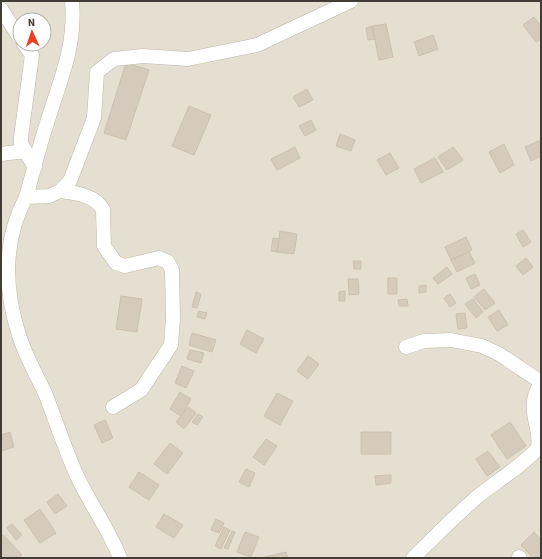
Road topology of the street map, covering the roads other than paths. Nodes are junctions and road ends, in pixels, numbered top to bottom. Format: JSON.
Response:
{"nodes":[{"id":1,"x":72,"y":1,"type":"edge"},
{"id":2,"x":351,"y":1,"type":"edge"},
{"id":3,"x":1,"y":9,"type":"edge"},
{"id":4,"x":12,"y":26,"type":"edge"},
{"id":5,"x":30,"y":52,"type":"edge"},
{"id":6,"x":25,"y":151,"type":"junction"},
{"id":7,"x":1,"y":154,"type":"edge"},
{"id":8,"x":35,"y":167,"type":"junction"},
{"id":9,"x":60,"y":191,"type":"junction"},
{"id":10,"x":26,"y":197,"type":"junction"},
{"id":11,"x":406,"y":347,"type":"dead end"},
{"id":12,"x":541,"y":382,"type":"edge"},
{"id":13,"x":113,"y":407,"type":"dead end"},
{"id":14,"x":120,"y":558,"type":"edge"},
{"id":15,"x":413,"y":558,"type":"edge"}],
"edges":[{"from":1,"to":8,"type":"street"},
{"from":2,"to":9,"type":"street"},
{"from":3,"to":4,"type":"street"},
{"from":5,"to":6,"type":"street"},
{"from":6,"to":7,"type":"street"},
{"from":6,"to":8,"type":"street"},
{"from":8,"to":10,"type":"street"},
{"from":9,"to":10,"type":"street"},
{"from":9,"to":13,"type":"street"},
{"from":10,"to":14,"type":"street"},
{"from":11,"to":12,"type":"street"},
{"from":12,"to":15,"type":"street"}]}
